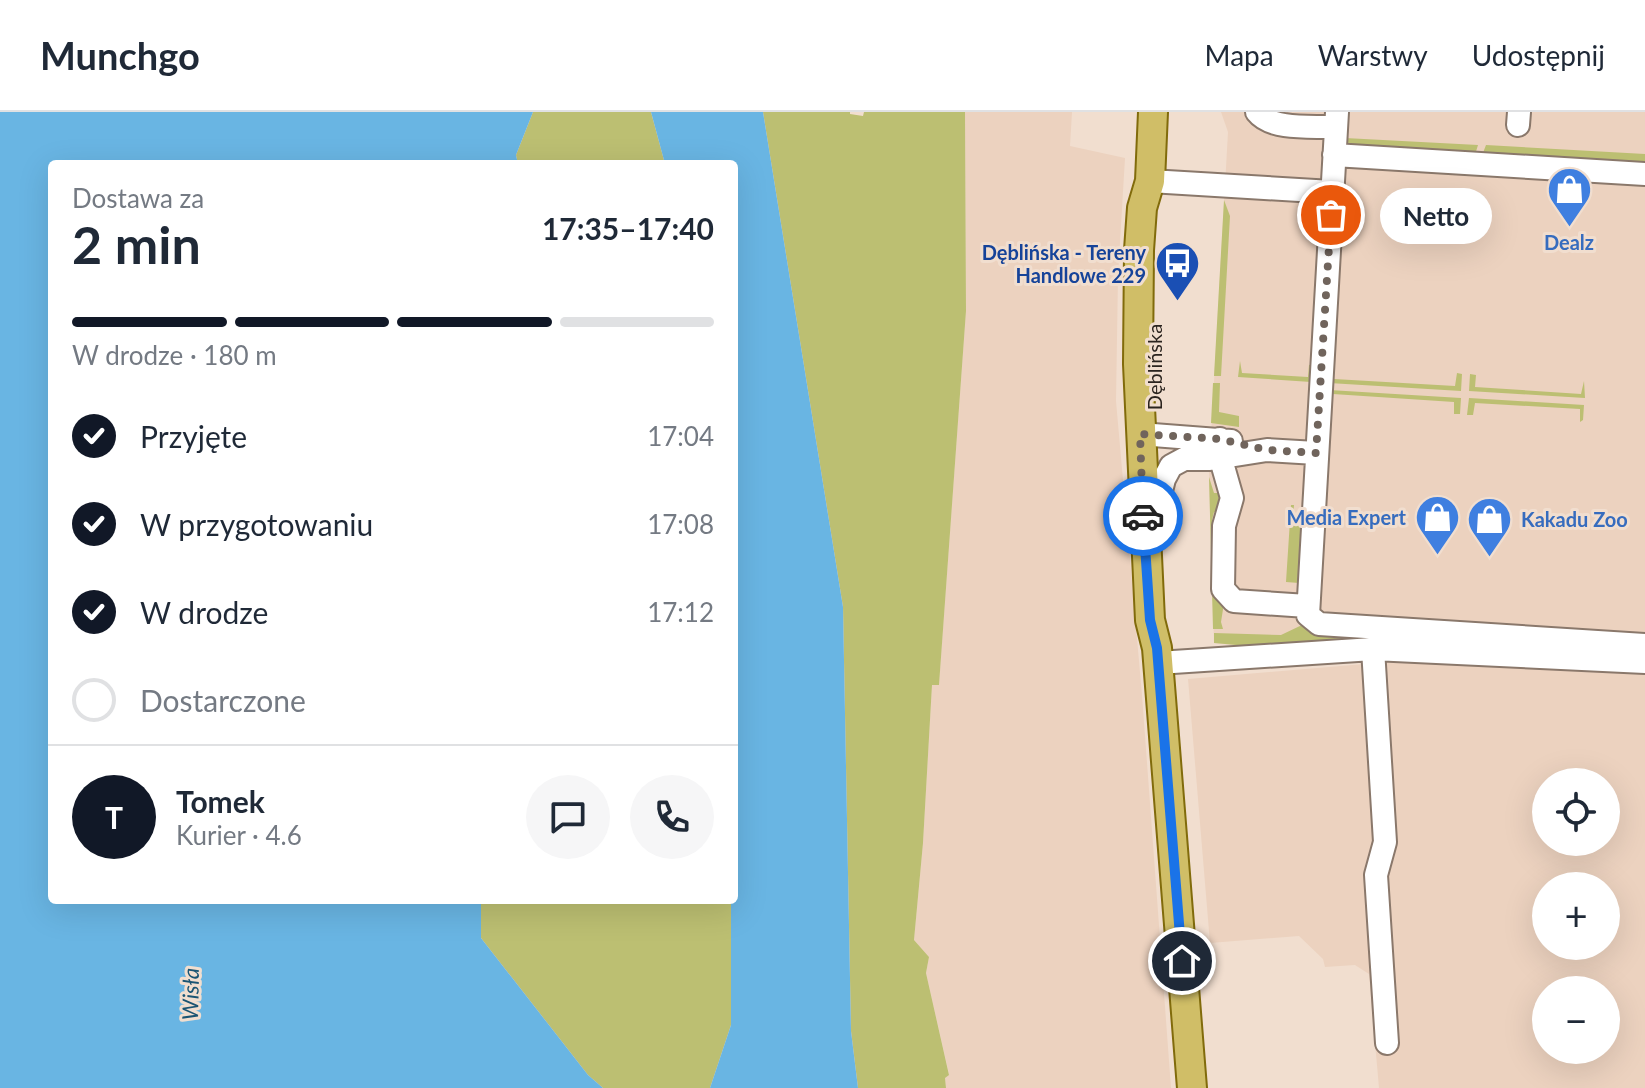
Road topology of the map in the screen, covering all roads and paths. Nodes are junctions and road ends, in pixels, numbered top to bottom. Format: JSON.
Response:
{"nodes":[{"id":1,"x":1153,"y":112,"type":"edge"},
{"id":2,"x":1257,"y":112,"type":"edge"},
{"id":3,"x":1307,"y":112,"type":"edge"},
{"id":4,"x":1337,"y":120,"type":"edge"},
{"id":5,"x":1287,"y":124,"type":"junction"},
{"id":6,"x":1334,"y":155,"type":"junction"},
{"id":7,"x":1645,"y":174,"type":"edge"},
{"id":8,"x":1150,"y":181,"type":"junction"},
{"id":9,"x":1332,"y":192,"type":"junction"},
{"id":10,"x":1155,"y":447,"type":"junction"},
{"id":11,"x":1220,"y":448,"type":"junction"},
{"id":12,"x":1316,"y":453,"type":"junction"},
{"id":13,"x":1307,"y":606,"type":"junction"},
{"id":14,"x":1645,"y":645,"type":"edge"},
{"id":15,"x":1373,"y":649,"type":"junction"},
{"id":16,"x":1158,"y":656,"type":"junction"},
{"id":17,"x":1645,"y":662,"type":"edge"},
{"id":18,"x":1387,"y":1043,"type":"dead end"},
{"id":19,"x":1192,"y":1088,"type":"edge"}],
"edges":[{"from":1,"to":8,"type":"main road","name":"Dęblińska"},
{"from":2,"to":5,"type":"lane"},
{"from":3,"to":5,"type":"lane"},
{"from":4,"to":5,"type":"lane"},
{"from":4,"to":6,"type":"lane"},
{"from":6,"to":7,"type":"lane"},
{"from":6,"to":9,"type":"lane"},
{"from":8,"to":9,"type":"lane"},
{"from":8,"to":10,"type":"main road","name":"Dęblińska"},
{"from":9,"to":12,"type":"lane"},
{"from":10,"to":11,"type":"lane"},
{"from":10,"to":11,"type":"lane"},
{"from":10,"to":16,"type":"main road","name":"Dęblińska"},
{"from":10,"to":16,"type":"main road","name":"Dęblińska"},
{"from":11,"to":12,"type":"lane"},
{"from":11,"to":13,"type":"lane"},
{"from":12,"to":13,"type":"lane"},
{"from":13,"to":14,"type":"lane"},
{"from":15,"to":16,"type":"lane"},
{"from":15,"to":17,"type":"lane"},
{"from":15,"to":18,"type":"lane"},
{"from":16,"to":19,"type":"main road","name":"Dęblińska"}]}
